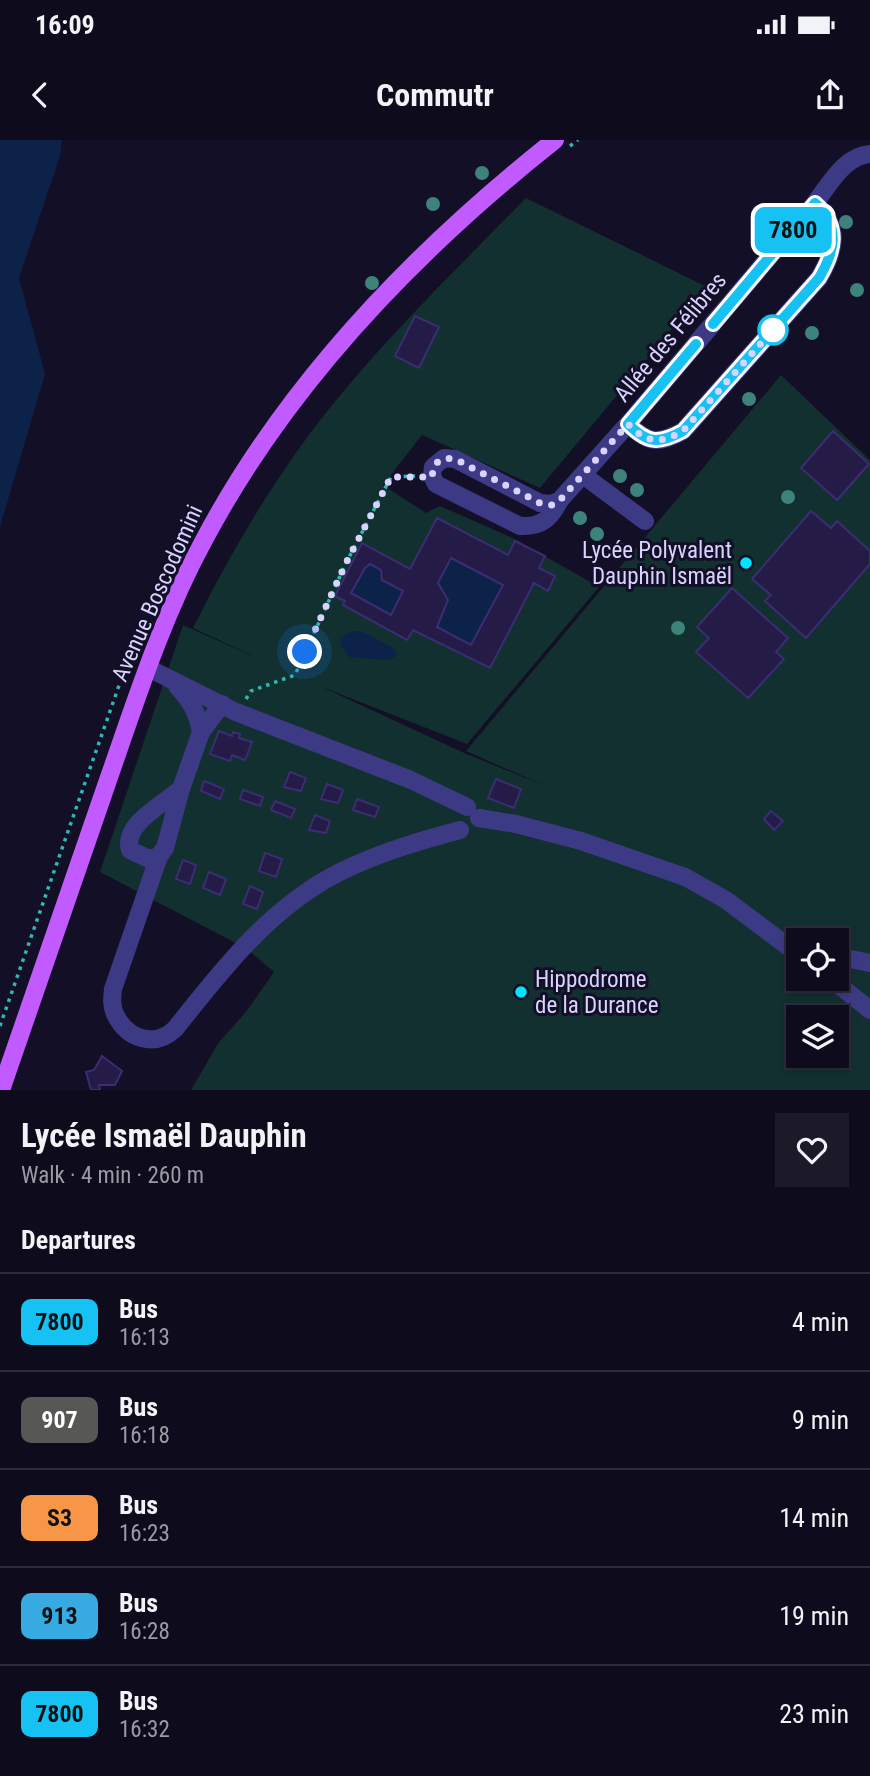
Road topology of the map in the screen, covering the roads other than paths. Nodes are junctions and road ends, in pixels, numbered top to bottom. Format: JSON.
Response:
{"nodes":[{"id":1,"x":558,"y":146,"type":"edge"},
{"id":2,"x":870,"y":154,"type":"edge"},
{"id":3,"x":815,"y":203,"type":"junction"},
{"id":4,"x":628,"y":424,"type":"junction"},
{"id":5,"x":583,"y":475,"type":"junction"},
{"id":6,"x":560,"y":500,"type":"junction"},
{"id":7,"x":645,"y":521,"type":"dead end"},
{"id":8,"x":148,"y":668,"type":"junction"},
{"id":9,"x":173,"y":681,"type":"junction"},
{"id":10,"x":229,"y":708,"type":"junction"},
{"id":11,"x":201,"y":732,"type":"junction"},
{"id":12,"x":181,"y":789,"type":"junction"},
{"id":13,"x":473,"y":812,"type":"junction"},
{"id":14,"x":159,"y":856,"type":"junction"},
{"id":15,"x":786,"y":945,"type":"edge"},
{"id":16,"x":849,"y":959,"type":"edge"},
{"id":17,"x":870,"y":963,"type":"edge"},
{"id":18,"x":846,"y":991,"type":"edge"},
{"id":19,"x":870,"y":1010,"type":"edge"},
{"id":20,"x":1,"y":1090,"type":"edge"}],
"edges":[{"from":1,"to":8,"type":"main road","name":"Avenue Boscodomini"},
{"from":2,"to":3,"type":"lane","name":"Allée des Félibres"},
{"from":3,"to":4,"type":"lane","name":"Allée des Félibres"},
{"from":3,"to":4,"type":"lane"},
{"from":4,"to":5,"type":"lane","name":"Allée des Félibres"},
{"from":5,"to":6,"type":"lane","name":"Allée des Félibres"},
{"from":5,"to":7,"type":"lane"},
{"from":6,"to":6,"type":"lane","name":"Allée des Félibres"},
{"from":8,"to":9,"type":"lane"},
{"from":8,"to":20,"type":"main road","name":"Avenue Boscodomini"},
{"from":9,"to":10,"type":"lane"},
{"from":9,"to":11,"type":"lane"},
{"from":10,"to":11,"type":"lane"},
{"from":10,"to":13,"type":"lane"},
{"from":11,"to":12,"type":"lane"},
{"from":12,"to":14,"type":"lane"},
{"from":12,"to":14,"type":"lane"},
{"from":13,"to":14,"type":"lane"},
{"from":13,"to":15,"type":"lane"},
{"from":16,"to":17,"type":"lane"},
{"from":18,"to":19,"type":"lane"}]}
